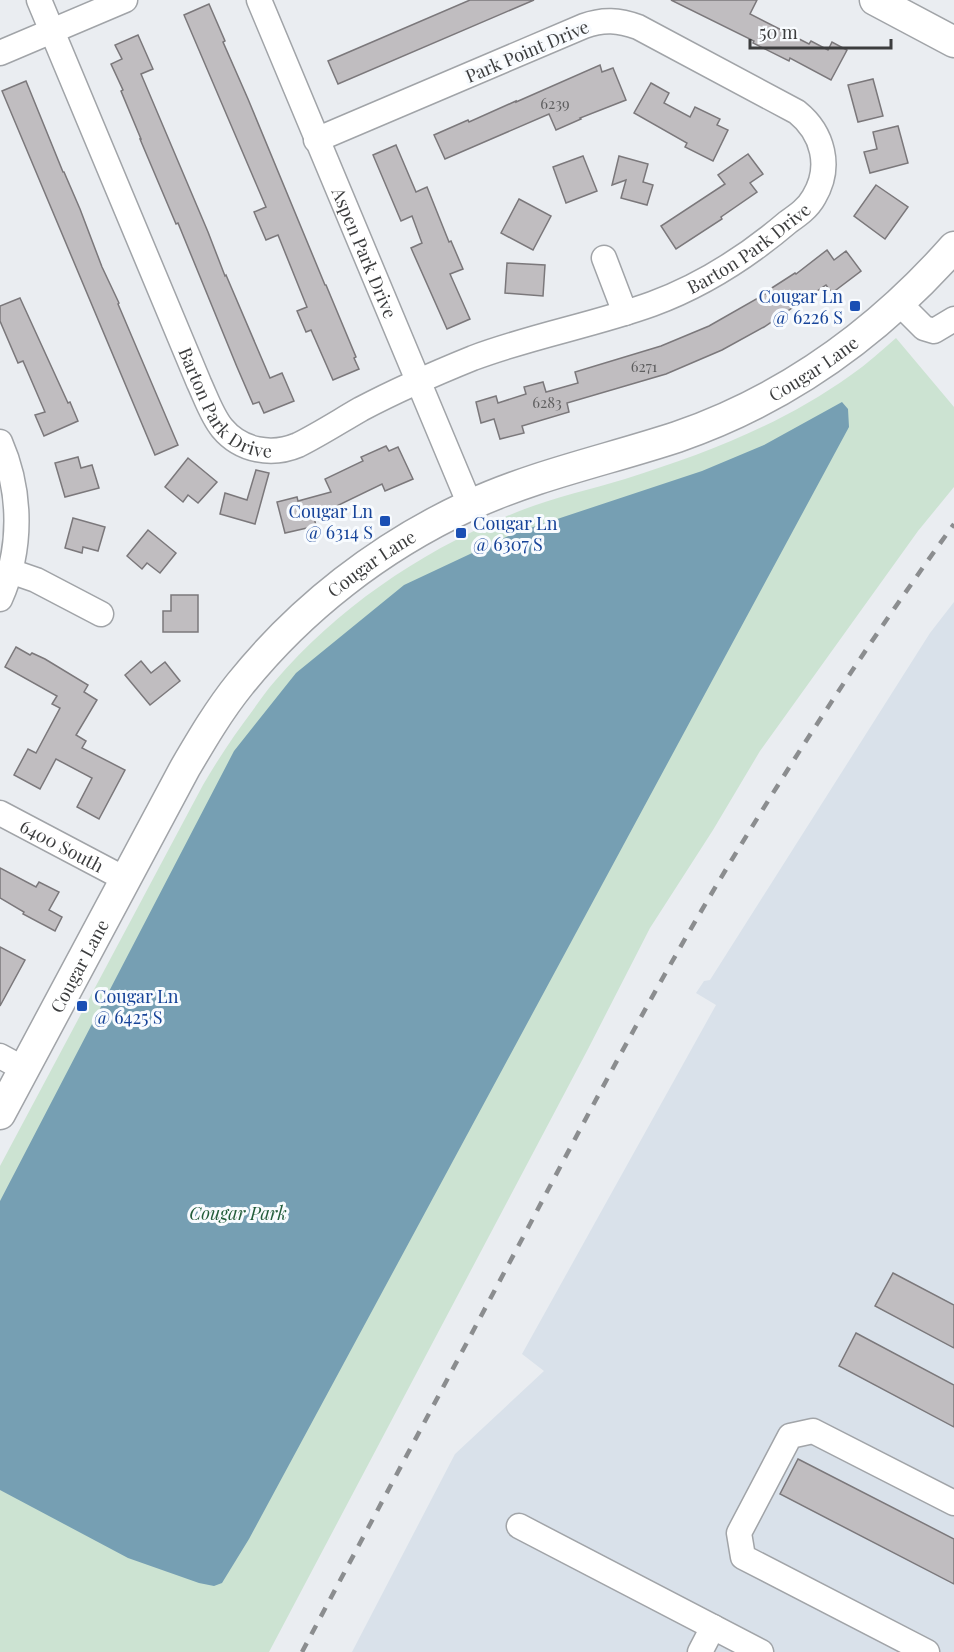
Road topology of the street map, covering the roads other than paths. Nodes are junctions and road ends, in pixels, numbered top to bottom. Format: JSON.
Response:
{"nodes":[{"id":1,"x":39,"y":0,"type":"edge"},
{"id":2,"x":124,"y":0,"type":"edge"},
{"id":3,"x":259,"y":0,"type":"edge"},
{"id":4,"x":875,"y":0,"type":"edge"},
{"id":5,"x":52,"y":31,"type":"junction"},
{"id":6,"x":954,"y":42,"type":"edge"},
{"id":7,"x":0,"y":52,"type":"edge"},
{"id":8,"x":316,"y":140,"type":"junction"},
{"id":9,"x":820,"y":143,"type":"joint"},
{"id":10,"x":954,"y":247,"type":"edge"},
{"id":11,"x":604,"y":258,"type":"dead end"},
{"id":12,"x":900,"y":304,"type":"junction"},
{"id":13,"x":625,"y":313,"type":"junction"},
{"id":14,"x":954,"y":319,"type":"edge"},
{"id":15,"x":418,"y":382,"type":"junction"},
{"id":16,"x":0,"y":442,"type":"edge"},
{"id":17,"x":470,"y":505,"type":"junction"},
{"id":18,"x":10,"y":571,"type":"junction"},
{"id":19,"x":0,"y":599,"type":"edge"},
{"id":20,"x":101,"y":614,"type":"dead end"},
{"id":21,"x":0,"y":813,"type":"edge"},
{"id":22,"x":125,"y":879,"type":"junction"},
{"id":23,"x":12,"y":1062,"type":"edge"},
{"id":24,"x":0,"y":1113,"type":"edge"},
{"id":25,"x":954,"y":1503,"type":"edge"},
{"id":26,"x":519,"y":1526,"type":"dead end"},
{"id":27,"x":713,"y":1627,"type":"junction"},
{"id":28,"x":700,"y":1652,"type":"edge"},
{"id":29,"x":761,"y":1652,"type":"edge"},
{"id":30,"x":927,"y":1652,"type":"edge"}],
"edges":[{"from":1,"to":5,"type":"street","name":"Barton Park Drive"},
{"from":2,"to":5,"type":"street"},
{"from":3,"to":8,"type":"street","name":"Aspen Park Drive"},
{"from":4,"to":6,"type":"main road"},
{"from":5,"to":7,"type":"street"},
{"from":5,"to":15,"type":"street","name":"Barton Park Drive"},
{"from":8,"to":9,"type":"street","name":"Park Point Drive"},
{"from":8,"to":15,"type":"street","name":"Aspen Park Drive"},
{"from":9,"to":13,"type":"street","name":"Barton Park Drive"},
{"from":10,"to":12,"type":"main road","name":"Cougar Lane"},
{"from":11,"to":13,"type":"street"},
{"from":12,"to":14,"type":"street"},
{"from":12,"to":17,"type":"main road","name":"Cougar Lane"},
{"from":13,"to":15,"type":"street","name":"Barton Park Drive"},
{"from":15,"to":17,"type":"street","name":"Aspen Park Drive"},
{"from":16,"to":18,"type":"street"},
{"from":17,"to":22,"type":"main road","name":"Cougar Lane"},
{"from":18,"to":19,"type":"street"},
{"from":18,"to":20,"type":"street"},
{"from":21,"to":22,"type":"street","name":"6400 South"},
{"from":22,"to":23,"type":"main road","name":"Cougar Lane"},
{"from":23,"to":24,"type":"main road","name":"Cougar Lane"},
{"from":25,"to":30,"type":"street"},
{"from":26,"to":27,"type":"street"},
{"from":27,"to":28,"type":"street"},
{"from":27,"to":29,"type":"street"}]}
